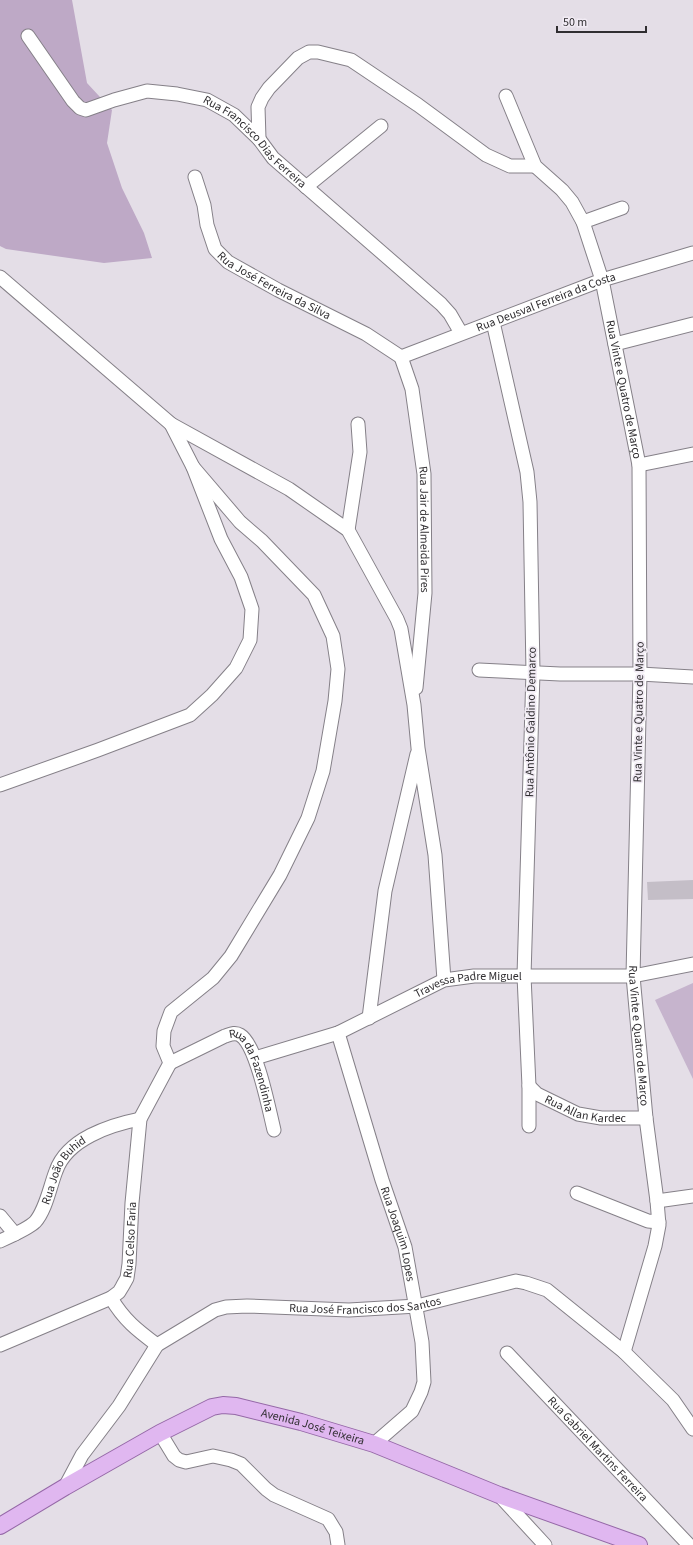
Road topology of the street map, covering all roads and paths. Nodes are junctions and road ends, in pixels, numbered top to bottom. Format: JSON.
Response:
{"nodes":[{"id":1,"x":28,"y":36,"type":"dead end"},
{"id":2,"x":506,"y":96,"type":"dead end"},
{"id":3,"x":381,"y":126,"type":"dead end"},
{"id":4,"x":259,"y":139,"type":"junction"},
{"id":5,"x":535,"y":166,"type":"junction"},
{"id":6,"x":195,"y":177,"type":"dead end"},
{"id":7,"x":306,"y":187,"type":"junction"},
{"id":8,"x":622,"y":208,"type":"dead end"},
{"id":9,"x":583,"y":222,"type":"junction"},
{"id":10,"x":693,"y":253,"type":"edge"},
{"id":11,"x":0,"y":277,"type":"edge"},
{"id":12,"x":602,"y":280,"type":"junction"},
{"id":13,"x":493,"y":322,"type":"junction"},
{"id":14,"x":693,"y":324,"type":"edge"},
{"id":15,"x":461,"y":333,"type":"junction"},
{"id":16,"x":615,"y":344,"type":"junction"},
{"id":17,"x":401,"y":357,"type":"junction"},
{"id":18,"x":171,"y":424,"type":"junction"},
{"id":19,"x":358,"y":424,"type":"dead end"},
{"id":20,"x":693,"y":454,"type":"edge"},
{"id":21,"x":639,"y":465,"type":"junction"},
{"id":22,"x":193,"y":467,"type":"junction"},
{"id":23,"x":348,"y":530,"type":"junction"},
{"id":24,"x":479,"y":670,"type":"dead end"},
{"id":25,"x":533,"y":672,"type":"junction"},
{"id":26,"x":640,"y":674,"type":"junction"},
{"id":27,"x":693,"y":677,"type":"edge"},
{"id":28,"x":414,"y":705,"type":"junction"},
{"id":29,"x":418,"y":748,"type":"junction"},
{"id":30,"x":0,"y":785,"type":"edge"},
{"id":31,"x":693,"y":964,"type":"edge"},
{"id":32,"x":524,"y":976,"type":"junction"},
{"id":33,"x":633,"y":976,"type":"junction"},
{"id":34,"x":444,"y":980,"type":"junction"},
{"id":35,"x":369,"y":1018,"type":"junction"},
{"id":36,"x":338,"y":1033,"type":"junction"},
{"id":37,"x":255,"y":1058,"type":"junction"},
{"id":38,"x":170,"y":1063,"type":"junction"},
{"id":39,"x":529,"y":1086,"type":"junction"},
{"id":40,"x":646,"y":1118,"type":"junction"},
{"id":41,"x":140,"y":1119,"type":"junction"},
{"id":42,"x":529,"y":1126,"type":"dead end"},
{"id":43,"x":274,"y":1130,"type":"dead end"},
{"id":44,"x":577,"y":1193,"type":"dead end"},
{"id":45,"x":693,"y":1196,"type":"edge"},
{"id":46,"x":658,"y":1202,"type":"junction"},
{"id":47,"x":0,"y":1216,"type":"edge"},
{"id":48,"x":659,"y":1224,"type":"junction"},
{"id":49,"x":15,"y":1234,"type":"junction"},
{"id":50,"x":0,"y":1241,"type":"edge"},
{"id":51,"x":111,"y":1298,"type":"junction"},
{"id":52,"x":417,"y":1306,"type":"junction"},
{"id":53,"x":0,"y":1345,"type":"edge"},
{"id":54,"x":158,"y":1345,"type":"junction"},
{"id":55,"x":624,"y":1352,"type":"junction"},
{"id":56,"x":507,"y":1353,"type":"dead end"},
{"id":57,"x":693,"y":1429,"type":"edge"},
{"id":58,"x":160,"y":1434,"type":"junction"},
{"id":59,"x":374,"y":1444,"type":"junction"},
{"id":60,"x":65,"y":1487,"type":"junction"},
{"id":61,"x":499,"y":1495,"type":"junction"},
{"id":62,"x":0,"y":1526,"type":"edge"},
{"id":63,"x":338,"y":1545,"type":"edge"},
{"id":64,"x":545,"y":1545,"type":"edge"},
{"id":65,"x":639,"y":1545,"type":"edge"},
{"id":66,"x":689,"y":1545,"type":"edge"}],
"edges":[{"from":1,"to":4,"type":"street","name":"Rua Francisco Dias Ferreira"},
{"from":2,"to":5,"type":"street","name":"Rua Vinte e Quatro de Março"},
{"from":3,"to":7,"type":"street"},
{"from":4,"to":5,"type":"street"},
{"from":4,"to":7,"type":"street","name":"Rua Francisco Dias Ferreira"},
{"from":5,"to":9,"type":"street","name":"Rua Vinte e Quatro de Março"},
{"from":6,"to":17,"type":"street","name":"Rua José Ferreira da Silva"},
{"from":7,"to":15,"type":"street","name":"Rua Francisco Dias Ferreira"},
{"from":8,"to":9,"type":"street"},
{"from":9,"to":12,"type":"street","name":"Rua Vinte e Quatro de Março"},
{"from":10,"to":12,"type":"street","name":"Rua Deusval Ferreira da Costa"},
{"from":11,"to":18,"type":"street"},
{"from":12,"to":13,"type":"street","name":"Rua Deusval Ferreira da Costa"},
{"from":12,"to":16,"type":"street","name":"Rua Vinte e Quatro de Março"},
{"from":13,"to":15,"type":"street","name":"Rua Deusval Ferreira da Costa"},
{"from":13,"to":25,"type":"street","name":"Rua Antônio Galdino Demarco"},
{"from":14,"to":16,"type":"street"},
{"from":15,"to":17,"type":"street","name":"Rua Deusval Ferreira da Costa"},
{"from":16,"to":21,"type":"street","name":"Rua Vinte e Quatro de Março"},
{"from":17,"to":28,"type":"street","name":"Rua Jair de Almeida Pires"},
{"from":18,"to":22,"type":"street"},
{"from":18,"to":23,"type":"street"},
{"from":19,"to":23,"type":"street"},
{"from":20,"to":21,"type":"street"},
{"from":21,"to":26,"type":"street","name":"Rua Vinte e Quatro de Março"},
{"from":22,"to":30,"type":"street"},
{"from":22,"to":38,"type":"street"},
{"from":23,"to":28,"type":"street"},
{"from":24,"to":25,"type":"street"},
{"from":25,"to":26,"type":"street"},
{"from":25,"to":32,"type":"street","name":"Rua Antônio Galdino Demarco"},
{"from":26,"to":27,"type":"street"},
{"from":26,"to":33,"type":"street","name":"Rua Vinte e Quatro de Março"},
{"from":28,"to":29,"type":"street"},
{"from":29,"to":34,"type":"street"},
{"from":29,"to":35,"type":"street"},
{"from":31,"to":33,"type":"street","name":"Travessa Padre Miguel"},
{"from":32,"to":33,"type":"street","name":"Travessa Padre Miguel"},
{"from":32,"to":34,"type":"street","name":"Travessa Padre Miguel"},
{"from":32,"to":39,"type":"street","name":"Rua Antônio Galdino Demarco"},
{"from":33,"to":40,"type":"street","name":"Rua Vinte e Quatro de Março"},
{"from":34,"to":35,"type":"street","name":"Travessa Padre Miguel"},
{"from":35,"to":36,"type":"street","name":"Travessa Padre Miguel"},
{"from":36,"to":37,"type":"street","name":"Travessa Padre Miguel"},
{"from":36,"to":52,"type":"street","name":"Rua Joaquim Lopes"},
{"from":37,"to":38,"type":"street","name":"Rua da Fazendinha"},
{"from":37,"to":43,"type":"street","name":"Rua da Fazendinha"},
{"from":38,"to":41,"type":"street","name":"Rua Celso Faria"},
{"from":39,"to":40,"type":"street","name":"Rua Allan Kardec"},
{"from":39,"to":42,"type":"street","name":"Rua Antônio Galdino Demarco"},
{"from":40,"to":46,"type":"street","name":"Rua Vinte e Quatro de Março"},
{"from":41,"to":49,"type":"street","name":"Rua João Buhid"},
{"from":41,"to":51,"type":"street","name":"Rua Celso Faria"},
{"from":44,"to":48,"type":"street"},
{"from":45,"to":46,"type":"street"},
{"from":46,"to":48,"type":"street","name":"Rua Vinte e Quatro de Março"},
{"from":47,"to":49,"type":"street"},
{"from":48,"to":55,"type":"street","name":"Rua Vinte e Quatro de Março"},
{"from":49,"to":50,"type":"street","name":"Rua João Buhid"},
{"from":51,"to":53,"type":"street","name":"Rua Celso Faria"},
{"from":51,"to":54,"type":"street"},
{"from":52,"to":54,"type":"street","name":"Rua José Francisco dos Santos"},
{"from":52,"to":55,"type":"street","name":"Rua José Francisco dos Santos"},
{"from":52,"to":59,"type":"street","name":"Rua Joaquim Lopes"},
{"from":54,"to":60,"type":"street","name":"Rua José Francisco dos Santos"},
{"from":55,"to":57,"type":"street","name":"Rua José Francisco dos Santos"},
{"from":56,"to":66,"type":"street","name":"Rua Gabriel Martins Ferreira"},
{"from":58,"to":59,"type":"main road","name":"Avenida José Teixeira"},
{"from":58,"to":60,"type":"main road","name":"Avenida José Teixeira"},
{"from":58,"to":63,"type":"street"},
{"from":59,"to":61,"type":"main road","name":"Avenida José Teixeira"},
{"from":60,"to":62,"type":"main road","name":"Avenida José Teixeira"},
{"from":61,"to":64,"type":"street"},
{"from":61,"to":65,"type":"main road","name":"Avenida José Teixeira"}]}
